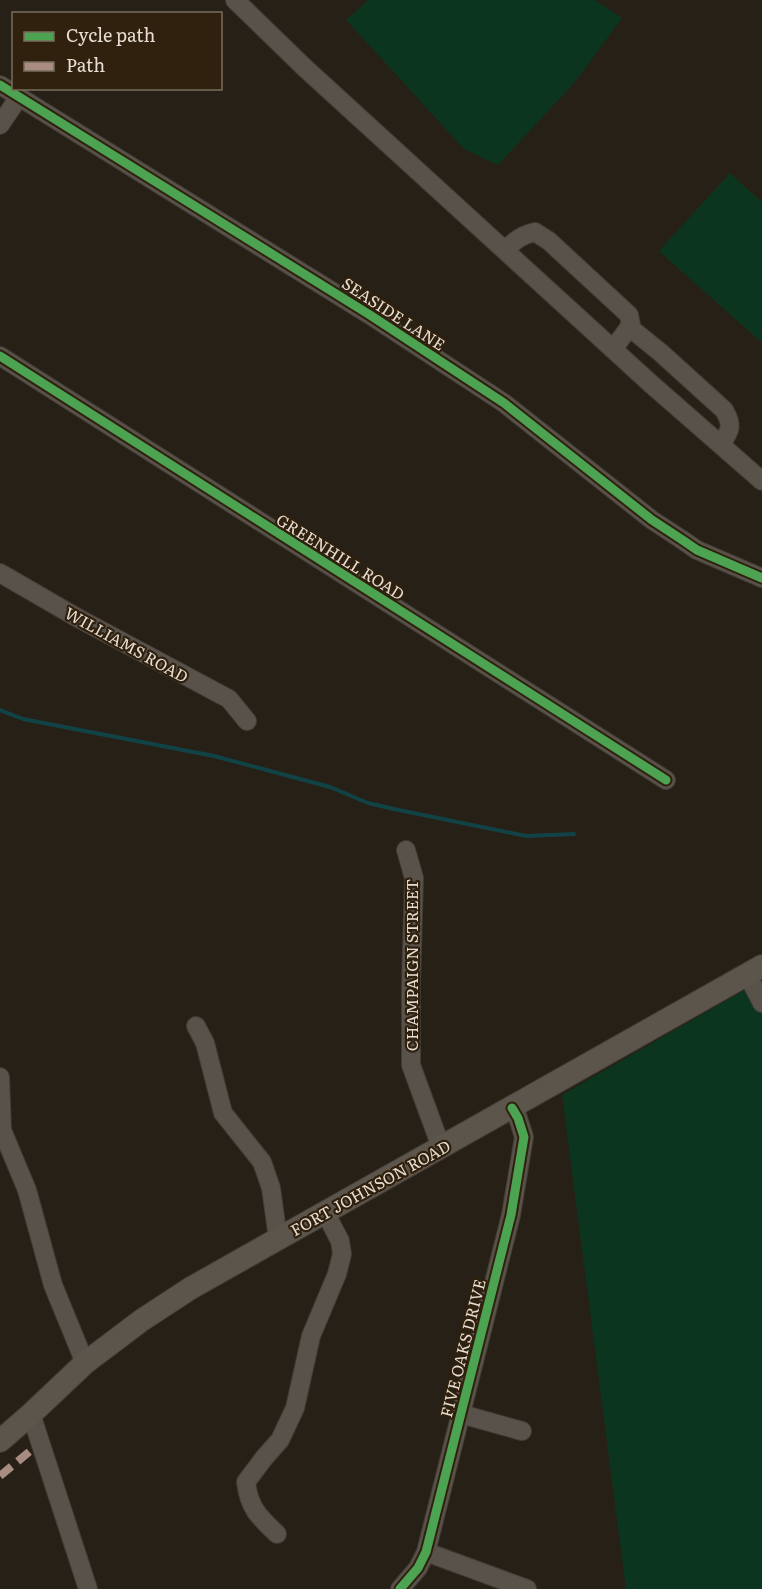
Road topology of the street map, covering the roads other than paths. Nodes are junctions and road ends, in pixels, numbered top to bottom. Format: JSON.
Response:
{"nodes":[{"id":1,"x":235,"y":0,"type":"edge"},
{"id":2,"x":0,"y":85,"type":"edge"},
{"id":3,"x":19,"y":97,"type":"junction"},
{"id":4,"x":0,"y":125,"type":"edge"},
{"id":5,"x":506,"y":250,"type":"junction"},
{"id":6,"x":629,"y":327,"type":"junction"},
{"id":7,"x":613,"y":348,"type":"junction"},
{"id":8,"x":0,"y":356,"type":"edge"},
{"id":9,"x":721,"y":444,"type":"junction"},
{"id":10,"x":762,"y":481,"type":"edge"},
{"id":11,"x":0,"y":573,"type":"edge"},
{"id":12,"x":762,"y":578,"type":"edge"},
{"id":13,"x":247,"y":721,"type":"dead end"},
{"id":14,"x":666,"y":780,"type":"dead end"},
{"id":15,"x":406,"y":850,"type":"dead end"},
{"id":16,"x":755,"y":970,"type":"edge"},
{"id":17,"x":762,"y":1003,"type":"edge"},
{"id":18,"x":196,"y":1026,"type":"dead end"},
{"id":19,"x":0,"y":1077,"type":"edge"},
{"id":20,"x":512,"y":1108,"type":"junction"},
{"id":21,"x":441,"y":1147,"type":"junction"},
{"id":22,"x":325,"y":1212,"type":"junction"},
{"id":23,"x":278,"y":1239,"type":"junction"},
{"id":24,"x":85,"y":1363,"type":"junction"},
{"id":25,"x":31,"y":1414,"type":"junction"},
{"id":26,"x":460,"y":1414,"type":"junction"},
{"id":27,"x":522,"y":1431,"type":"dead end"},
{"id":28,"x":0,"y":1441,"type":"edge"},
{"id":29,"x":278,"y":1534,"type":"dead end"},
{"id":30,"x":426,"y":1552,"type":"junction"},
{"id":31,"x":88,"y":1589,"type":"edge"},
{"id":32,"x":400,"y":1589,"type":"edge"},
{"id":33,"x":527,"y":1589,"type":"edge"}],
"edges":[{"from":1,"to":5,"type":"street"},
{"from":2,"to":3,"type":"street","name":"SEASIDE LANE"},
{"from":3,"to":4,"type":"street"},
{"from":3,"to":12,"type":"street","name":"SEASIDE LANE"},
{"from":5,"to":6,"type":"street"},
{"from":5,"to":7,"type":"street"},
{"from":6,"to":7,"type":"street"},
{"from":6,"to":9,"type":"street"},
{"from":7,"to":9,"type":"street"},
{"from":8,"to":14,"type":"street","name":"GREENHILL ROAD"},
{"from":9,"to":10,"type":"street"},
{"from":11,"to":13,"type":"street","name":"WILLIAMS ROAD"},
{"from":15,"to":21,"type":"street","name":"CHAMPAIGN STREET"},
{"from":16,"to":17,"type":"street"},
{"from":16,"to":20,"type":"main road","name":"FORT JOHNSON ROAD"},
{"from":18,"to":23,"type":"street"},
{"from":19,"to":24,"type":"street"},
{"from":20,"to":21,"type":"main road","name":"FORT JOHNSON ROAD"},
{"from":20,"to":26,"type":"street","name":"FIVE OAKS DRIVE"},
{"from":21,"to":22,"type":"main road","name":"FORT JOHNSON ROAD"},
{"from":22,"to":23,"type":"main road","name":"FORT JOHNSON ROAD"},
{"from":22,"to":29,"type":"street"},
{"from":23,"to":24,"type":"main road","name":"FORT JOHNSON ROAD"},
{"from":24,"to":25,"type":"main road","name":"FORT JOHNSON ROAD"},
{"from":25,"to":28,"type":"main road","name":"FORT JOHNSON ROAD"},
{"from":25,"to":31,"type":"street"},
{"from":26,"to":27,"type":"street"},
{"from":26,"to":30,"type":"street","name":"FIVE OAKS DRIVE"},
{"from":30,"to":32,"type":"street","name":"FIVE OAKS DRIVE"},
{"from":30,"to":33,"type":"street"}]}
